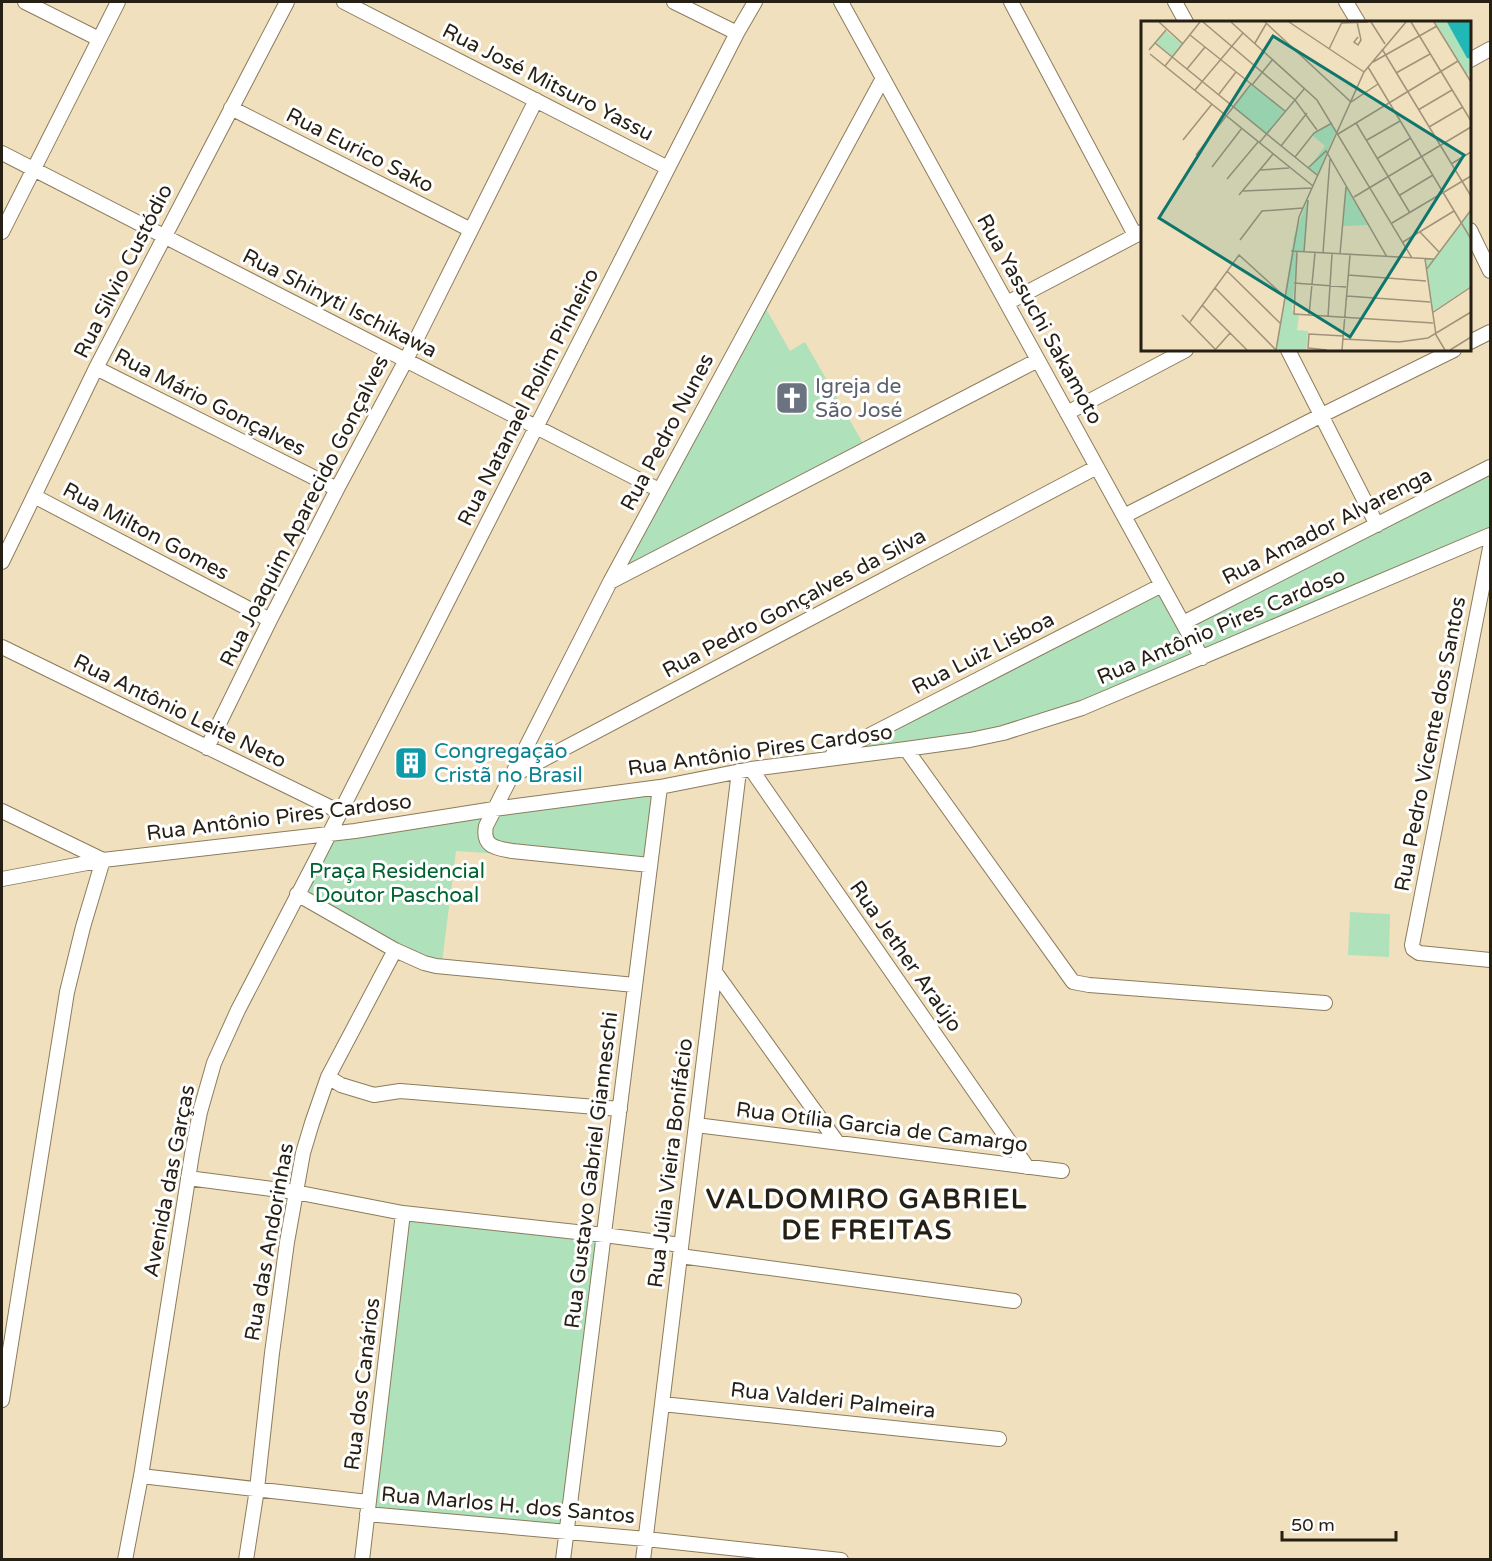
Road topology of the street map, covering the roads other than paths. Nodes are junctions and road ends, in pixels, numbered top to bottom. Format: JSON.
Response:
{"nodes":[{"id":1,"x":25,"y":2,"type":"edge"},
{"id":2,"x":118,"y":2,"type":"edge"},
{"id":3,"x":287,"y":2,"type":"edge"},
{"id":4,"x":344,"y":2,"type":"edge"},
{"id":5,"x":674,"y":2,"type":"edge"},
{"id":6,"x":755,"y":2,"type":"edge"},
{"id":7,"x":841,"y":2,"type":"edge"},
{"id":8,"x":1011,"y":2,"type":"edge"},
{"id":9,"x":1175,"y":2,"type":"edge"},
{"id":10,"x":1346,"y":2,"type":"edge"},
{"id":11,"x":1185,"y":21,"type":"edge"},
{"id":12,"x":1357,"y":21,"type":"edge"},
{"id":13,"x":737,"y":33,"type":"junction"},
{"id":14,"x":99,"y":39,"type":"junction"},
{"id":15,"x":1491,"y":49,"type":"edge"},
{"id":16,"x":1471,"y":59,"type":"edge"},
{"id":17,"x":883,"y":78,"type":"junction"},
{"id":18,"x":536,"y":100,"type":"junction"},
{"id":19,"x":231,"y":108,"type":"junction"},
{"id":20,"x":2,"y":153,"type":"edge"},
{"id":21,"x":668,"y":168,"type":"junction"},
{"id":22,"x":33,"y":169,"type":"junction"},
{"id":23,"x":471,"y":230,"type":"junction"},
{"id":24,"x":2,"y":232,"type":"edge"},
{"id":25,"x":1471,"y":232,"type":"edge"},
{"id":26,"x":1139,"y":234,"type":"edge"},
{"id":27,"x":164,"y":236,"type":"junction"},
{"id":28,"x":1491,"y":271,"type":"edge"},
{"id":29,"x":1007,"y":303,"type":"junction"},
{"id":30,"x":1491,"y":332,"type":"edge"},
{"id":31,"x":1471,"y":342,"type":"edge"},
{"id":32,"x":1184,"y":351,"type":"edge"},
{"id":33,"x":1289,"y":351,"type":"edge"},
{"id":34,"x":1452,"y":351,"type":"edge"},
{"id":35,"x":406,"y":360,"type":"junction"},
{"id":36,"x":1038,"y":360,"type":"junction"},
{"id":37,"x":96,"y":368,"type":"junction"},
{"id":38,"x":1067,"y":413,"type":"junction"},
{"id":39,"x":1322,"y":414,"type":"junction"},
{"id":40,"x":536,"y":427,"type":"junction"},
{"id":41,"x":1097,"y":467,"type":"junction"},
{"id":42,"x":1491,"y":467,"type":"edge"},
{"id":43,"x":337,"y":489,"type":"junction"},
{"id":44,"x":659,"y":490,"type":"junction"},
{"id":45,"x":34,"y":496,"type":"junction"},
{"id":46,"x":1124,"y":516,"type":"junction"},
{"id":47,"x":1377,"y":525,"type":"junction"},
{"id":48,"x":1491,"y":535,"type":"edge"},
{"id":49,"x":1491,"y":548,"type":"edge"},
{"id":50,"x":2,"y":562,"type":"edge"},
{"id":51,"x":610,"y":582,"type":"junction"},
{"id":52,"x":1162,"y":585,"type":"junction"},
{"id":53,"x":270,"y":620,"type":"junction"},
{"id":54,"x":1183,"y":623,"type":"junction"},
{"id":55,"x":2,"y":647,"type":"edge"},
{"id":56,"x":1202,"y":658,"type":"junction"},
{"id":57,"x":207,"y":748,"type":"junction"},
{"id":58,"x":906,"y":749,"type":"junction"},
{"id":59,"x":823,"y":759,"type":"junction"},
{"id":60,"x":745,"y":770,"type":"junction"},
{"id":61,"x":510,"y":777,"type":"junction"},
{"id":62,"x":660,"y":786,"type":"junction"},
{"id":63,"x":494,"y":809,"type":"junction"},
{"id":64,"x":2,"y":811,"type":"edge"},
{"id":65,"x":340,"y":812,"type":"junction"},
{"id":66,"x":328,"y":834,"type":"junction"},
{"id":67,"x":103,"y":860,"type":"junction"},
{"id":68,"x":650,"y":865,"type":"junction"},
{"id":69,"x":2,"y":879,"type":"edge"},
{"id":70,"x":297,"y":894,"type":"junction"},
{"id":71,"x":395,"y":950,"type":"junction"},
{"id":72,"x":1491,"y":960,"type":"edge"},
{"id":73,"x":715,"y":972,"type":"junction"},
{"id":74,"x":635,"y":985,"type":"junction"},
{"id":75,"x":1325,"y":1003,"type":"dead end"},
{"id":76,"x":328,"y":1077,"type":"junction"},
{"id":77,"x":620,"y":1109,"type":"junction"},
{"id":78,"x":696,"y":1125,"type":"junction"},
{"id":79,"x":837,"y":1143,"type":"junction"},
{"id":80,"x":1027,"y":1167,"type":"junction"},
{"id":81,"x":1062,"y":1171,"type":"dead end"},
{"id":82,"x":188,"y":1178,"type":"junction"},
{"id":83,"x":295,"y":1192,"type":"junction"},
{"id":84,"x":403,"y":1213,"type":"junction"},
{"id":85,"x":604,"y":1234,"type":"junction"},
{"id":86,"x":681,"y":1250,"type":"junction"},
{"id":87,"x":1014,"y":1301,"type":"dead end"},
{"id":88,"x":2,"y":1400,"type":"edge"},
{"id":89,"x":662,"y":1404,"type":"junction"},
{"id":90,"x":999,"y":1439,"type":"dead end"},
{"id":91,"x":141,"y":1476,"type":"junction"},
{"id":92,"x":257,"y":1490,"type":"junction"},
{"id":93,"x":368,"y":1508,"type":"junction"},
{"id":94,"x":566,"y":1532,"type":"junction"},
{"id":95,"x":646,"y":1539,"type":"junction"},
{"id":96,"x":125,"y":1560,"type":"edge"},
{"id":97,"x":246,"y":1560,"type":"edge"},
{"id":98,"x":362,"y":1560,"type":"edge"},
{"id":99,"x":563,"y":1560,"type":"edge"},
{"id":100,"x":643,"y":1560,"type":"edge"},
{"id":101,"x":841,"y":1560,"type":"edge"}],
"edges":[{"from":1,"to":14,"type":"street"},
{"from":2,"to":14,"type":"street"},
{"from":3,"to":19,"type":"street","name":"Rua Silvio Custódio"},
{"from":4,"to":18,"type":"street","name":"Rua José Mitsuro Yassu"},
{"from":5,"to":13,"type":"street"},
{"from":6,"to":13,"type":"street","name":"Rua Natanael Rolim Pinheiro"},
{"from":7,"to":17,"type":"street","name":"Rua Yassuchi Sakamoto"},
{"from":8,"to":26,"type":"street"},
{"from":9,"to":11,"type":"street"},
{"from":10,"to":12,"type":"street"},
{"from":13,"to":21,"type":"street","name":"Rua Natanael Rolim Pinheiro"},
{"from":14,"to":22,"type":"street"},
{"from":15,"to":16,"type":"street"},
{"from":17,"to":29,"type":"street","name":"Rua Yassuchi Sakamoto"},
{"from":17,"to":44,"type":"street","name":"Rua Pedro Nunes"},
{"from":18,"to":21,"type":"street","name":"Rua José Mitsuro Yassu"},
{"from":18,"to":23,"type":"street","name":"Rua Joaquim Aparecido Gonçalves"},
{"from":19,"to":23,"type":"street","name":"Rua Eurico Sako"},
{"from":19,"to":27,"type":"street","name":"Rua Silvio Custódio"},
{"from":20,"to":22,"type":"street","name":"Rua Shinyti Ischikawa"},
{"from":21,"to":40,"type":"street","name":"Rua Natanael Rolim Pinheiro"},
{"from":22,"to":24,"type":"street"},
{"from":22,"to":27,"type":"street","name":"Rua Shinyti Ischikawa"},
{"from":23,"to":35,"type":"street","name":"Rua Joaquim Aparecido Gonçalves"},
{"from":25,"to":28,"type":"street"},
{"from":26,"to":29,"type":"street"},
{"from":27,"to":35,"type":"street","name":"Rua Shinyti Ischikawa"},
{"from":27,"to":37,"type":"street","name":"Rua Silvio Custódio"},
{"from":29,"to":36,"type":"street","name":"Rua Yassuchi Sakamoto"},
{"from":30,"to":31,"type":"street"},
{"from":32,"to":38,"type":"street"},
{"from":33,"to":39,"type":"street"},
{"from":34,"to":39,"type":"street"},
{"from":35,"to":40,"type":"street","name":"Rua Shinyti Ischikawa"},
{"from":35,"to":43,"type":"street","name":"Rua Joaquim Aparecido Gonçalves"},
{"from":36,"to":38,"type":"street","name":"Rua Yassuchi Sakamoto"},
{"from":36,"to":51,"type":"street"},
{"from":37,"to":43,"type":"street","name":"Rua Mário Gonçalves"},
{"from":37,"to":45,"type":"street","name":"Rua Silvio Custódio"},
{"from":38,"to":41,"type":"street","name":"Rua Yassuchi Sakamoto"},
{"from":39,"to":46,"type":"street"},
{"from":39,"to":47,"type":"street"},
{"from":40,"to":44,"type":"street","name":"Rua Shinyti Ischikawa"},
{"from":40,"to":65,"type":"street","name":"Rua Natanael Rolim Pinheiro"},
{"from":41,"to":46,"type":"street","name":"Rua Yassuchi Sakamoto"},
{"from":41,"to":61,"type":"street","name":"Rua Pedro Gonçalves da Silva"},
{"from":42,"to":47,"type":"street","name":"Rua Amador Alvarenga"},
{"from":43,"to":53,"type":"street","name":"Rua Joaquim Aparecido Gonçalves"},
{"from":44,"to":51,"type":"street","name":"Rua Pedro Nunes"},
{"from":45,"to":50,"type":"street","name":"Rua Silvio Custódio"},
{"from":45,"to":53,"type":"street","name":"Rua Milton Gomes"},
{"from":46,"to":52,"type":"street","name":"Rua Yassuchi Sakamoto"},
{"from":47,"to":54,"type":"street","name":"Rua Amador Alvarenga"},
{"from":48,"to":56,"type":"street","name":"Rua Antônio Pires Cardoso"},
{"from":49,"to":72,"type":"street","name":"Rua Pedro Vicente dos Santos"},
{"from":51,"to":61,"type":"street","name":"Rua Pedro Nunes"},
{"from":52,"to":54,"type":"street","name":"Rua Yassuchi Sakamoto"},
{"from":52,"to":59,"type":"street","name":"Rua Luiz Lisboa"},
{"from":53,"to":57,"type":"street","name":"Rua Joaquim Aparecido Gonçalves"},
{"from":54,"to":56,"type":"street","name":"Rua Yassuchi Sakamoto"},
{"from":55,"to":57,"type":"street","name":"Rua Antônio Leite Neto"},
{"from":56,"to":58,"type":"street","name":"Rua Antônio Pires Cardoso"},
{"from":57,"to":65,"type":"street","name":"Rua Antônio Leite Neto"},
{"from":58,"to":59,"type":"street","name":"Rua Antônio Pires Cardoso"},
{"from":58,"to":75,"type":"street"},
{"from":59,"to":60,"type":"street","name":"Rua Antônio Pires Cardoso"},
{"from":60,"to":62,"type":"street","name":"Rua Antônio Pires Cardoso"},
{"from":60,"to":73,"type":"street","name":"Rua Júlia Vieira Bonifácio"},
{"from":60,"to":80,"type":"street","name":"Rua Jether Araújo"},
{"from":61,"to":63,"type":"street","name":"Rua Pedro Nunes"},
{"from":62,"to":63,"type":"street","name":"Rua Antônio Pires Cardoso"},
{"from":62,"to":68,"type":"street","name":"Rua Gustavo Gabriel Gianneschi"},
{"from":63,"to":66,"type":"street","name":"Rua Antônio Pires Cardoso"},
{"from":63,"to":68,"type":"street","name":"Rua Pedro Nunes"},
{"from":64,"to":67,"type":"street"},
{"from":65,"to":66,"type":"street","name":"Rua Natanael Rolim Pinheiro"},
{"from":66,"to":67,"type":"street","name":"Rua Antônio Pires Cardoso"},
{"from":66,"to":70,"type":"street","name":"Avenida das Garças"},
{"from":67,"to":69,"type":"street","name":"Rua Antônio Pires Cardoso"},
{"from":67,"to":88,"type":"street"},
{"from":68,"to":74,"type":"street","name":"Rua Gustavo Gabriel Gianneschi"},
{"from":70,"to":71,"type":"street"},
{"from":70,"to":82,"type":"street","name":"Avenida das Garças"},
{"from":71,"to":74,"type":"street"},
{"from":71,"to":76,"type":"street","name":"Rua das Andorinhas"},
{"from":73,"to":78,"type":"street","name":"Rua Júlia Vieira Bonifácio"},
{"from":73,"to":79,"type":"street"},
{"from":74,"to":77,"type":"street","name":"Rua Gustavo Gabriel Gianneschi"},
{"from":76,"to":77,"type":"street"},
{"from":76,"to":83,"type":"street","name":"Rua das Andorinhas"},
{"from":77,"to":85,"type":"street","name":"Rua Gustavo Gabriel Gianneschi"},
{"from":78,"to":79,"type":"street","name":"Rua Otília Garcia de Camargo"},
{"from":78,"to":86,"type":"street","name":"Rua Júlia Vieira Bonifácio"},
{"from":79,"to":80,"type":"street","name":"Rua Otília Garcia de Camargo"},
{"from":80,"to":81,"type":"street","name":"Rua Otília Garcia de Camargo"},
{"from":82,"to":83,"type":"street"},
{"from":82,"to":91,"type":"street","name":"Avenida das Garças"},
{"from":83,"to":84,"type":"street"},
{"from":83,"to":92,"type":"street","name":"Rua das Andorinhas"},
{"from":84,"to":85,"type":"street"},
{"from":84,"to":93,"type":"street","name":"Rua dos Canários"},
{"from":85,"to":86,"type":"street"},
{"from":85,"to":94,"type":"street","name":"Rua Gustavo Gabriel Gianneschi"},
{"from":86,"to":87,"type":"street"},
{"from":86,"to":89,"type":"street","name":"Rua Júlia Vieira Bonifácio"},
{"from":89,"to":90,"type":"street","name":"Rua Valderi Palmeira"},
{"from":89,"to":95,"type":"street","name":"Rua Júlia Vieira Bonifácio"},
{"from":91,"to":92,"type":"street","name":"Rua Marlos H. dos Santos"},
{"from":91,"to":96,"type":"street","name":"Avenida das Garças"},
{"from":92,"to":93,"type":"street","name":"Rua Marlos H. dos Santos"},
{"from":92,"to":97,"type":"street","name":"Rua das Andorinhas"},
{"from":93,"to":94,"type":"street","name":"Rua Marlos H. dos Santos"},
{"from":93,"to":98,"type":"street","name":"Rua dos Canários"},
{"from":94,"to":95,"type":"street","name":"Rua Marlos H. dos Santos"},
{"from":94,"to":99,"type":"street","name":"Rua Gustavo Gabriel Gianneschi"},
{"from":95,"to":100,"type":"street","name":"Rua Júlia Vieira Bonifácio"},
{"from":95,"to":101,"type":"street","name":"Rua Marlos H. dos Santos"}]}
